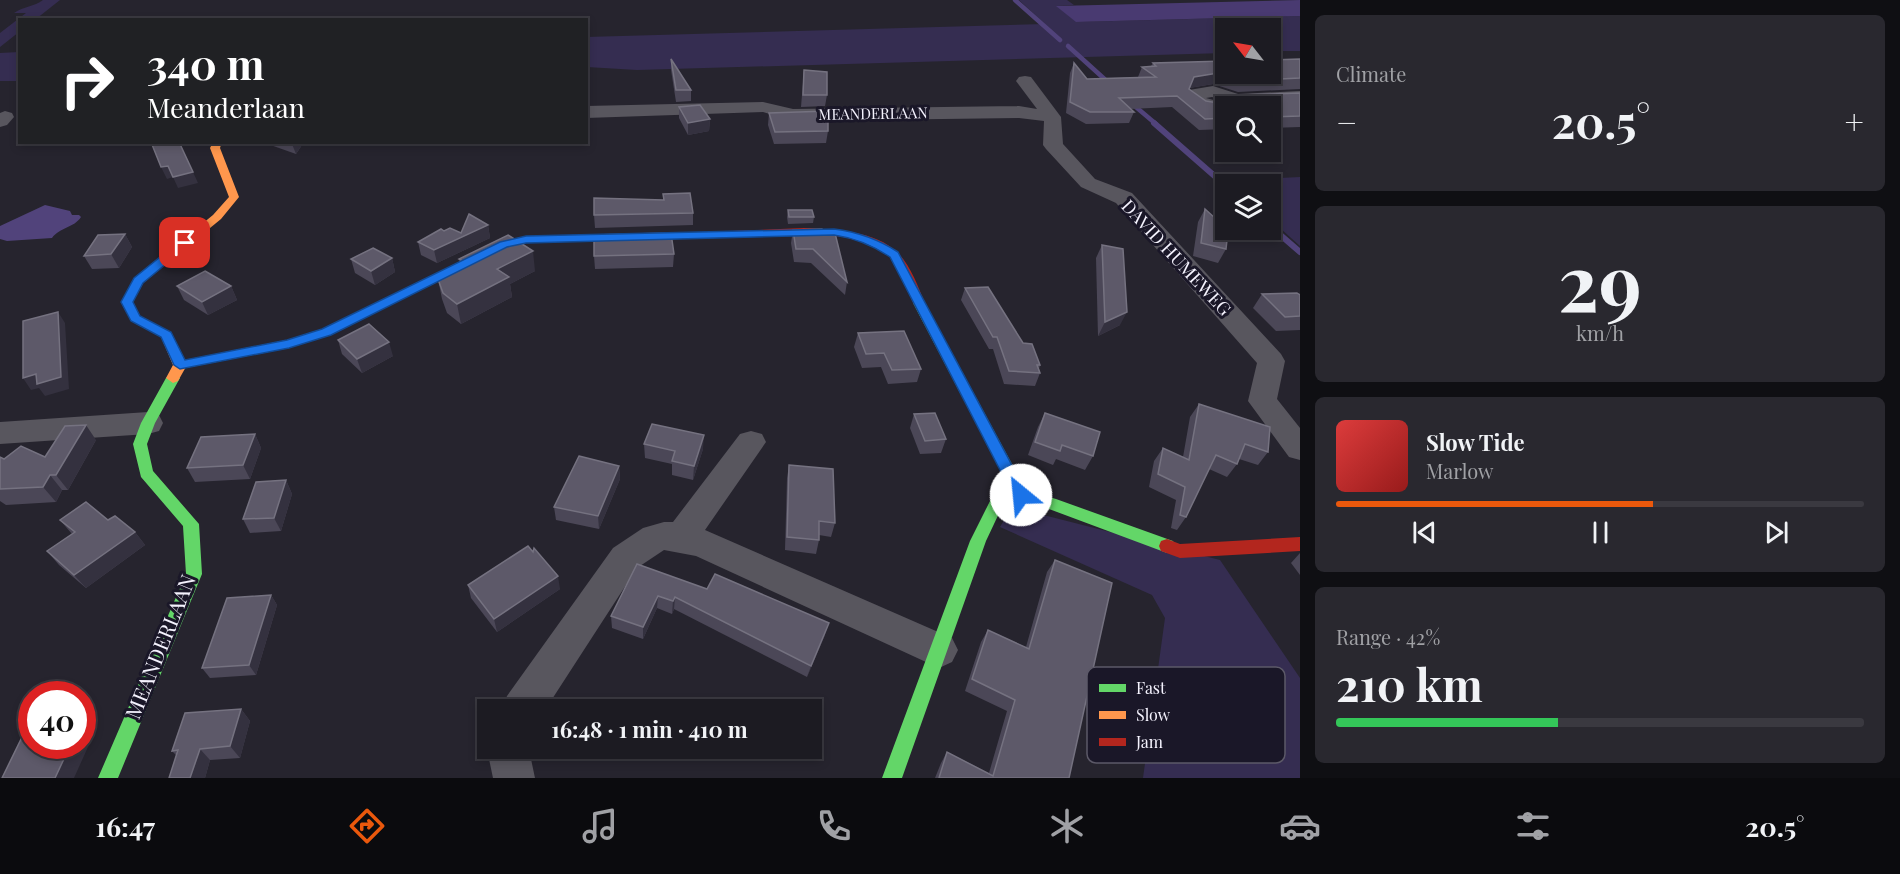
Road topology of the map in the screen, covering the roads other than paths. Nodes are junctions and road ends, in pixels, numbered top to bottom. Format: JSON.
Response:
{"nodes":[{"id":1,"x":1025,"y":81,"type":"dead end"},
{"id":2,"x":1300,"y":96,"type":"edge"},
{"id":3,"x":1281,"y":99,"type":"edge"},
{"id":4,"x":588,"y":112,"type":"edge"},
{"id":5,"x":1052,"y":117,"type":"junction"},
{"id":6,"x":217,"y":144,"type":"edge"},
{"id":7,"x":180,"y":365,"type":"junction"},
{"id":8,"x":148,"y":423,"type":"junction"},
{"id":9,"x":0,"y":433,"type":"edge"},
{"id":10,"x":751,"y":442,"type":"dead end"},
{"id":11,"x":1300,"y":449,"type":"edge"},
{"id":12,"x":1021,"y":495,"type":"junction"},
{"id":13,"x":682,"y":536,"type":"junction"},
{"id":14,"x":1300,"y":544,"type":"edge"},
{"id":15,"x":939,"y":650,"type":"junction"},
{"id":16,"x":529,"y":699,"type":"edge"},
{"id":17,"x":510,"y":759,"type":"edge"},
{"id":18,"x":108,"y":778,"type":"edge"},
{"id":19,"x":514,"y":778,"type":"edge"},
{"id":20,"x":892,"y":778,"type":"edge"}],
"edges":[{"from":1,"to":5,"type":"street"},
{"from":2,"to":3,"type":"street"},
{"from":4,"to":5,"type":"street","name":"MEANDERLAAN"},
{"from":5,"to":11,"type":"street","name":"DAVID HUMEWEG"},
{"from":6,"to":7,"type":"street"},
{"from":7,"to":8,"type":"street","name":"MEANDERLAAN"},
{"from":7,"to":12,"type":"street"},
{"from":8,"to":9,"type":"street"},
{"from":8,"to":18,"type":"street","name":"MEANDERLAAN"},
{"from":10,"to":13,"type":"street"},
{"from":12,"to":14,"type":"street"},
{"from":12,"to":15,"type":"street"},
{"from":13,"to":15,"type":"street"},
{"from":13,"to":16,"type":"street"},
{"from":15,"to":20,"type":"street"},
{"from":17,"to":19,"type":"street"}]}
